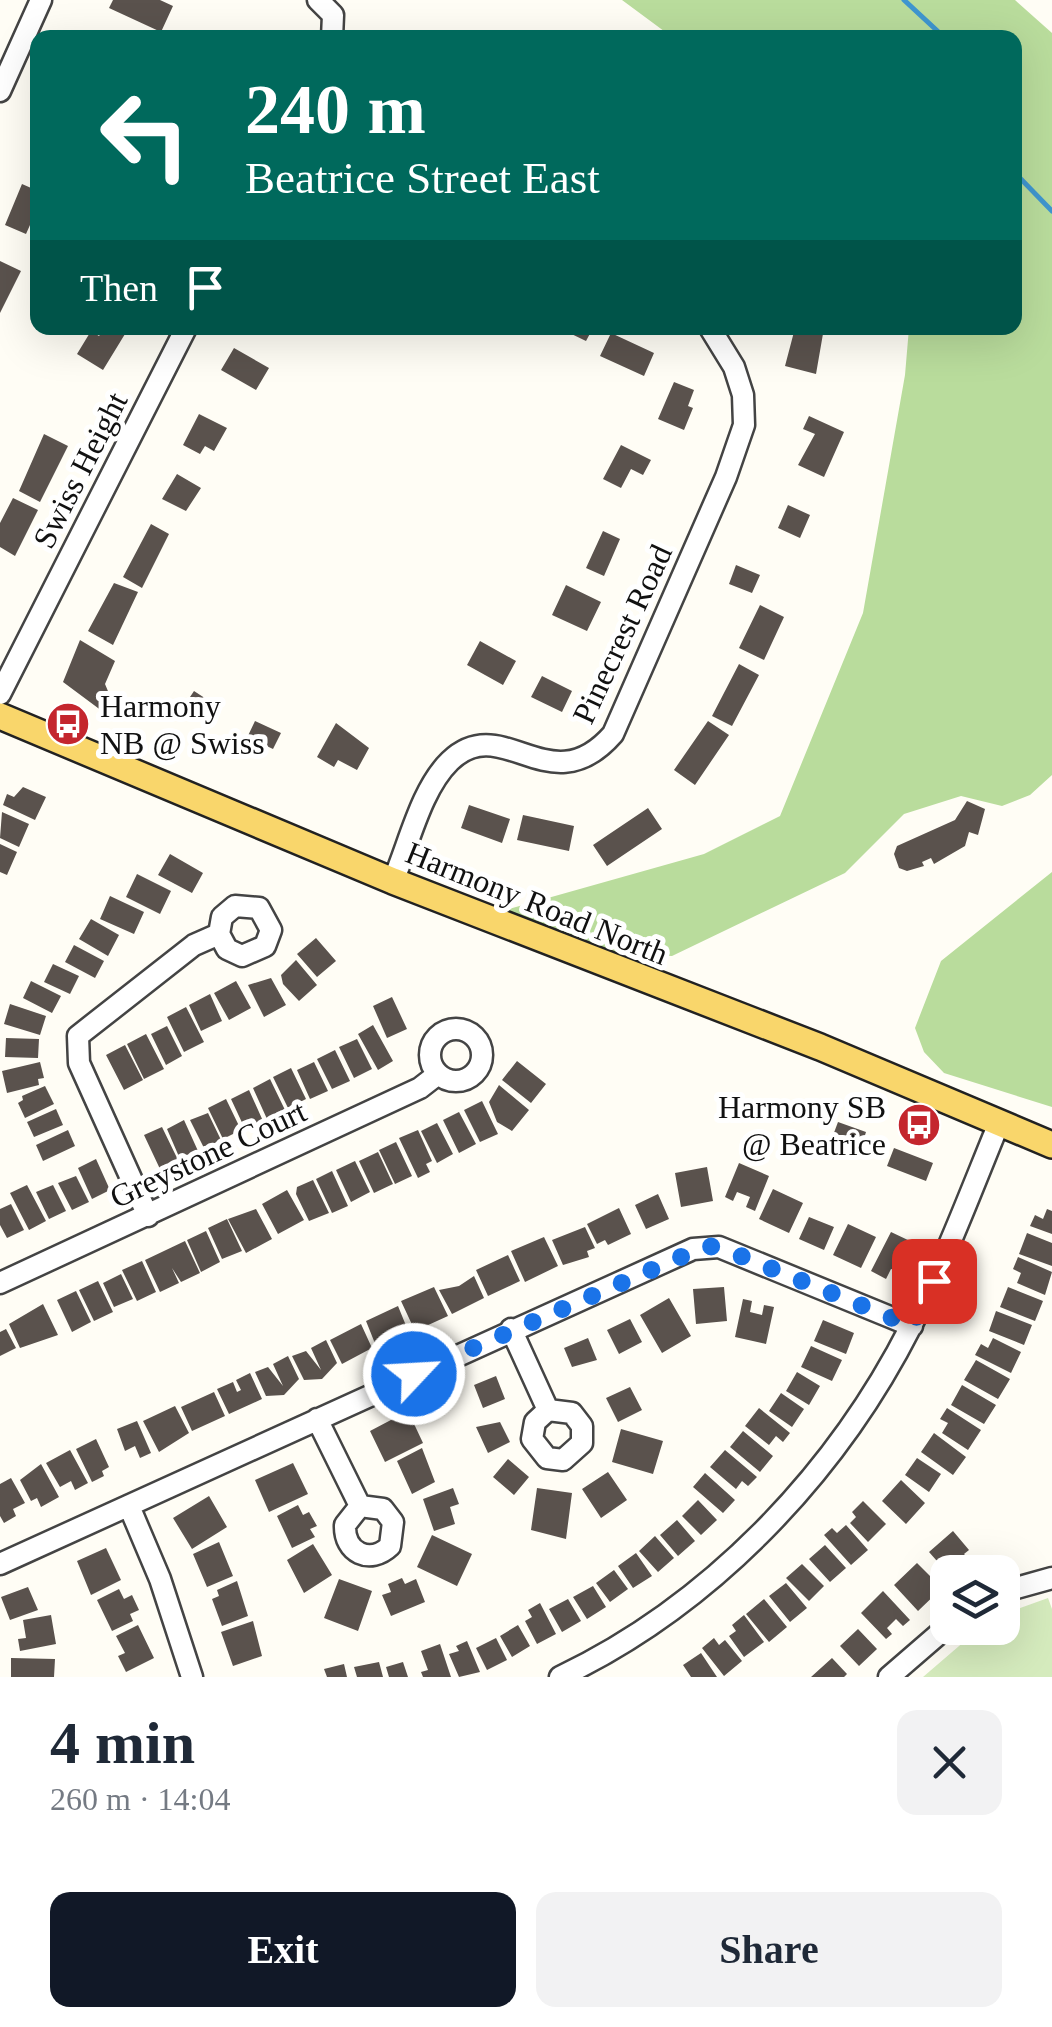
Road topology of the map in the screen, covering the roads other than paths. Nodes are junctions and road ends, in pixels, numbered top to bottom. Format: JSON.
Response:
{"nodes":[{"id":1,"x":40,"y":0,"type":"edge"},
{"id":2,"x":318,"y":0,"type":"edge"},
{"id":3,"x":333,"y":30,"type":"edge"},
{"id":4,"x":0,"y":90,"type":"edge"},
{"id":5,"x":182,"y":335,"type":"edge"},
{"id":6,"x":714,"y":335,"type":"edge"},
{"id":7,"x":0,"y":694,"type":"edge"},
{"id":8,"x":0,"y":716,"type":"edge"},
{"id":9,"x":394,"y":881,"type":"junction"},
{"id":10,"x":219,"y":934,"type":"dead end"},
{"id":11,"x":438,"y":1074,"type":"dead end"},
{"id":12,"x":999,"y":1123,"type":"junction"},
{"id":13,"x":1052,"y":1145,"type":"edge"},
{"id":14,"x":148,"y":1216,"type":"junction"},
{"id":15,"x":0,"y":1283,"type":"edge"},
{"id":16,"x":912,"y":1326,"type":"junction"},
{"id":17,"x":510,"y":1330,"type":"junction"},
{"id":18,"x":548,"y":1410,"type":"dead end"},
{"id":19,"x":316,"y":1419,"type":"junction"},
{"id":20,"x":129,"y":1506,"type":"junction"},
{"id":21,"x":360,"y":1506,"type":"dead end"},
{"id":22,"x":0,"y":1564,"type":"edge"},
{"id":23,"x":1052,"y":1578,"type":"edge"},
{"id":24,"x":1020,"y":1587,"type":"edge"},
{"id":25,"x":930,"y":1642,"type":"edge"},
{"id":26,"x":192,"y":1677,"type":"edge"},
{"id":27,"x":560,"y":1677,"type":"edge"},
{"id":28,"x":890,"y":1677,"type":"edge"}],
"edges":[{"from":1,"to":4,"type":"street"},
{"from":2,"to":3,"type":"street"},
{"from":5,"to":7,"type":"street","name":"Swiss Height"},
{"from":6,"to":9,"type":"street","name":"Pinecrest Road"},
{"from":8,"to":9,"type":"main road","name":"Harmony Road North"},
{"from":9,"to":12,"type":"main road","name":"Harmony Road North"},
{"from":10,"to":14,"type":"street"},
{"from":11,"to":14,"type":"street","name":"Greystone Court"},
{"from":12,"to":13,"type":"main road","name":"Harmony Road North"},
{"from":12,"to":16,"type":"street"},
{"from":14,"to":15,"type":"street","name":"Greystone Court"},
{"from":16,"to":17,"type":"street"},
{"from":16,"to":27,"type":"street"},
{"from":17,"to":18,"type":"street"},
{"from":17,"to":19,"type":"street"},
{"from":19,"to":20,"type":"street"},
{"from":19,"to":21,"type":"street"},
{"from":20,"to":22,"type":"street"},
{"from":20,"to":26,"type":"street"},
{"from":23,"to":24,"type":"street"},
{"from":25,"to":28,"type":"street"}]}
